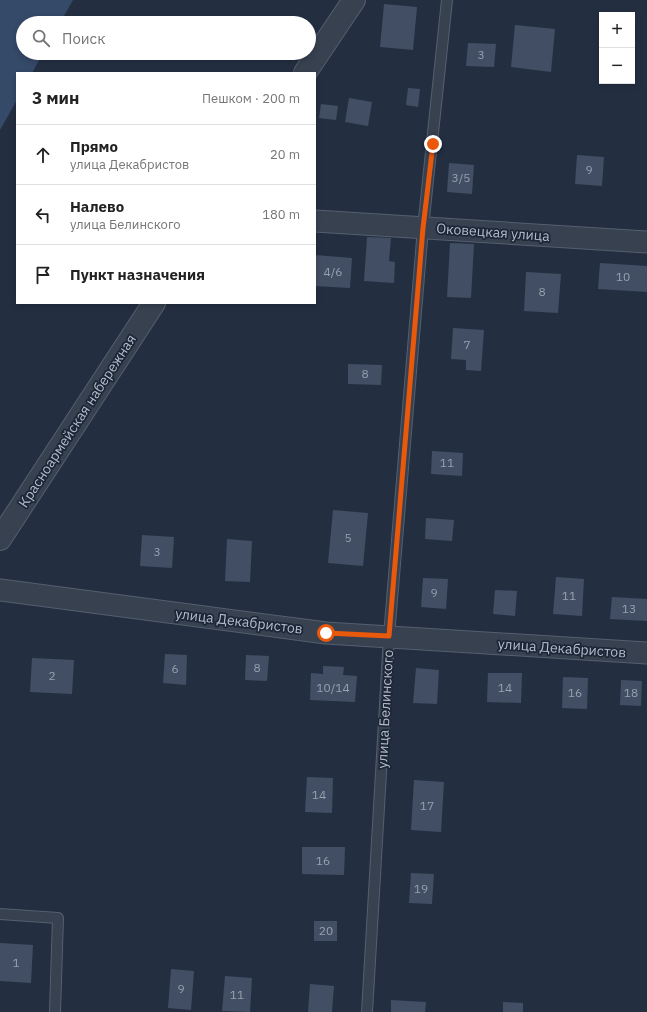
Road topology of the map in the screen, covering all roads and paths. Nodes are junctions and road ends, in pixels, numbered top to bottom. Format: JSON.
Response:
{"nodes":[{"id":1,"x":354,"y":0,"type":"edge"},
{"id":2,"x":447,"y":0,"type":"edge"},
{"id":3,"x":316,"y":57,"type":"edge"},
{"id":4,"x":314,"y":60,"type":"edge"},
{"id":5,"x":306,"y":72,"type":"edge"},
{"id":6,"x":316,"y":220,"type":"edge"},
{"id":7,"x":423,"y":228,"type":"junction"},
{"id":8,"x":647,"y":242,"type":"edge"},
{"id":9,"x":153,"y":304,"type":"edge"},
{"id":10,"x":0,"y":539,"type":"edge"},
{"id":11,"x":0,"y":590,"type":"edge"},
{"id":12,"x":389,"y":636,"type":"junction"},
{"id":13,"x":647,"y":653,"type":"edge"},
{"id":14,"x":0,"y":914,"type":"edge"},
{"id":15,"x":55,"y":1012,"type":"edge"},
{"id":16,"x":367,"y":1012,"type":"edge"}],
"edges":[{"from":1,"to":3,"type":"street"},
{"from":2,"to":7,"type":"lane","name":"улица Белинского"},
{"from":4,"to":5,"type":"street"},
{"from":6,"to":7,"type":"street","name":"Оковецкая улица"},
{"from":7,"to":8,"type":"street","name":"Оковецкая улица"},
{"from":7,"to":12,"type":"lane","name":"улица Белинского"},
{"from":9,"to":10,"type":"street","name":"Красноармейская набережная"},
{"from":11,"to":12,"type":"street","name":"улица Декабристов"},
{"from":12,"to":13,"type":"street","name":"улица Декабристов"},
{"from":12,"to":16,"type":"lane","name":"улица Белинского"},
{"from":14,"to":15,"type":"lane"}]}
